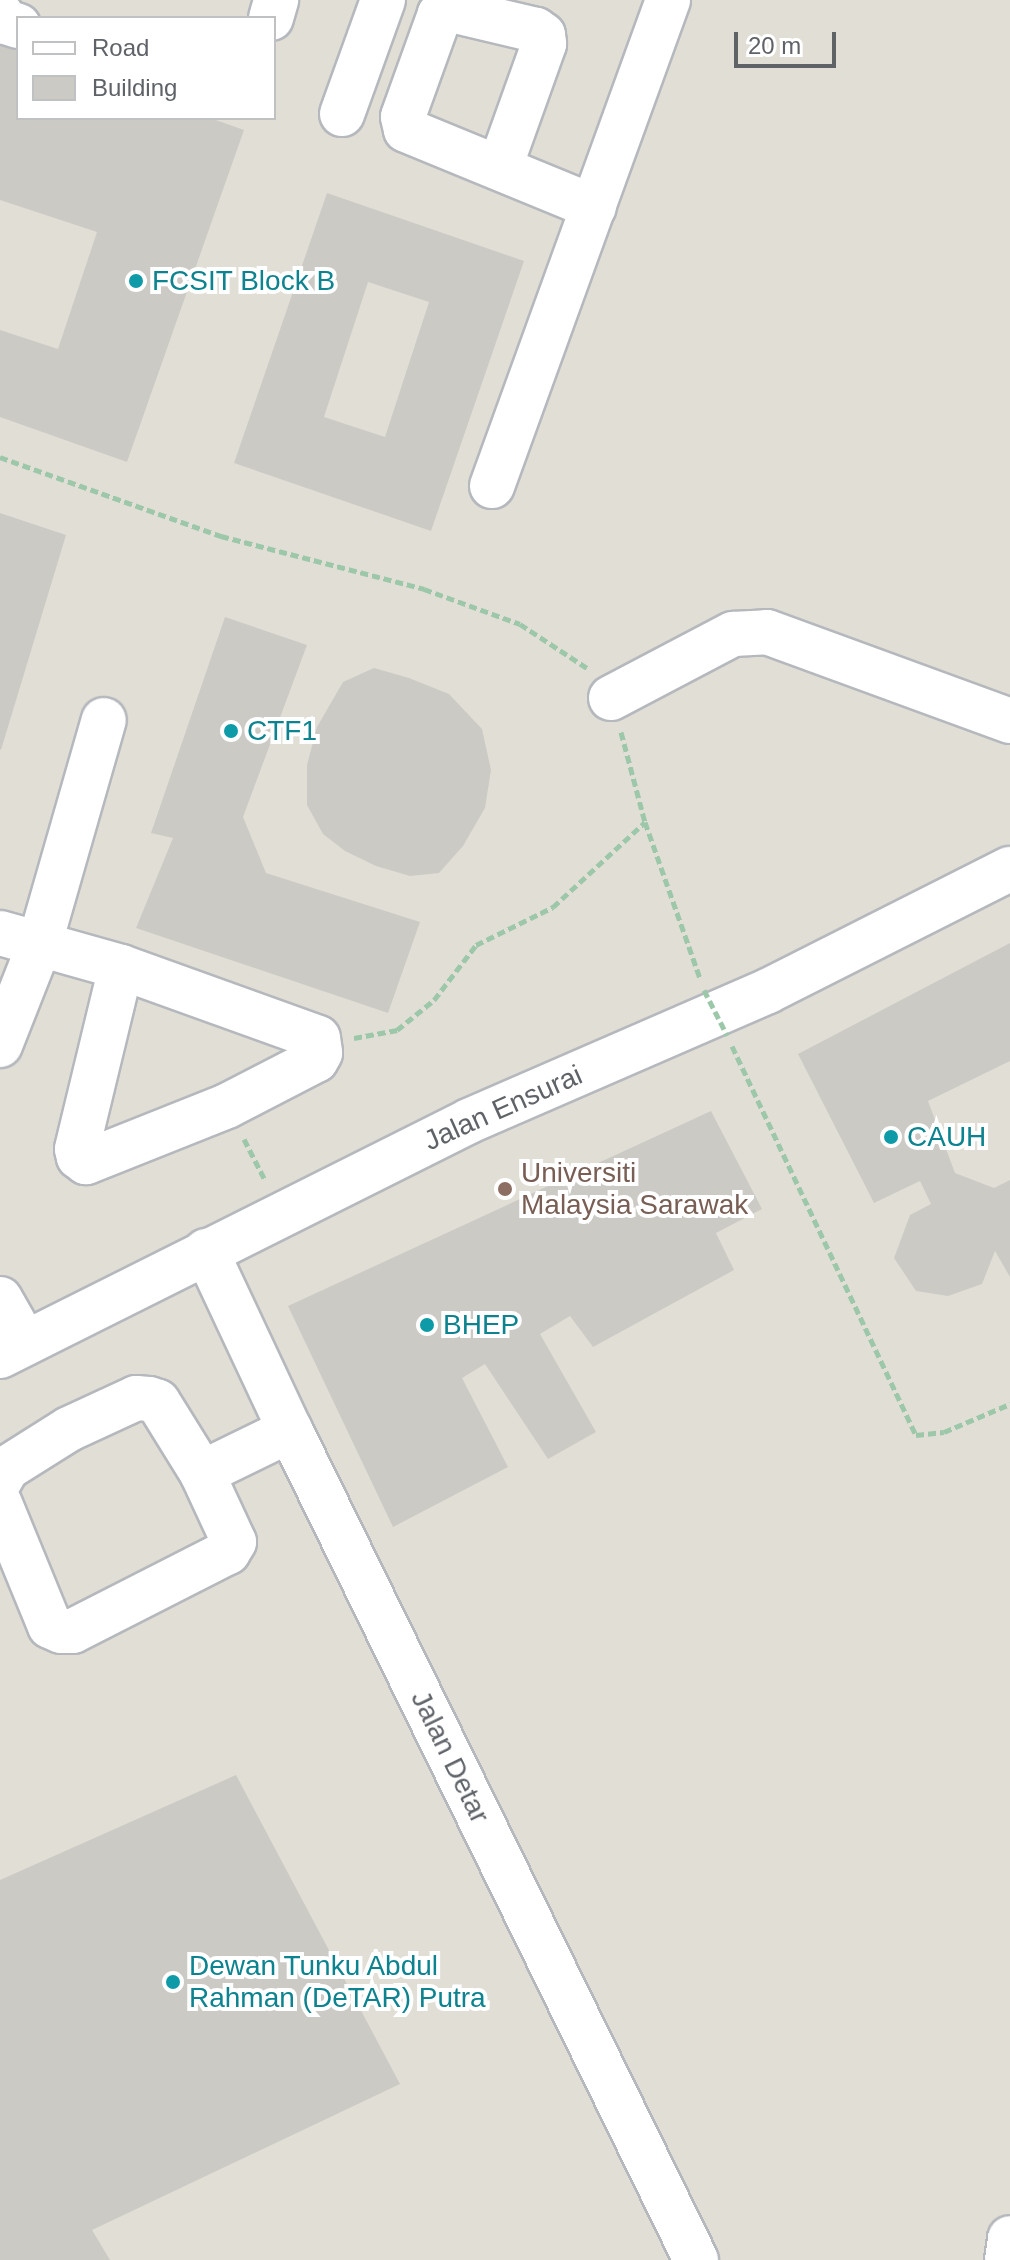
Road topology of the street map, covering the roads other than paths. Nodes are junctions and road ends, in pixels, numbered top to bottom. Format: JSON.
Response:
{"nodes":[{"id":1,"x":383,"y":0,"type":"edge"},
{"id":2,"x":668,"y":0,"type":"edge"},
{"id":3,"x":0,"y":13,"type":"edge"},
{"id":4,"x":16,"y":25,"type":"edge"},
{"id":5,"x":342,"y":114,"type":"dead end"},
{"id":6,"x":500,"y":167,"type":"dead end"},
{"id":7,"x":594,"y":207,"type":"junction"},
{"id":8,"x":492,"y":486,"type":"dead end"},
{"id":9,"x":611,"y":698,"type":"road end"},
{"id":10,"x":104,"y":720,"type":"dead end"},
{"id":11,"x":1010,"y":721,"type":"edge"},
{"id":12,"x":1010,"y":869,"type":"edge"},
{"id":13,"x":19,"y":939,"type":"edge"},
{"id":14,"x":121,"y":967,"type":"junction"},
{"id":15,"x":0,"y":1045,"type":"edge"},
{"id":16,"x":206,"y":1251,"type":"junction"},
{"id":17,"x":0,"y":1299,"type":"edge"},
{"id":18,"x":12,"y":1348,"type":"edge"},
{"id":19,"x":290,"y":1430,"type":"junction"},
{"id":20,"x":202,"y":1473,"type":"junction"},
{"id":21,"x":0,"y":1480,"type":"edge"},
{"id":22,"x":0,"y":1504,"type":"edge"},
{"id":23,"x":1010,"y":2238,"type":"edge"},
{"id":24,"x":696,"y":2260,"type":"edge"},
{"id":25,"x":1007,"y":2260,"type":"edge"}],
"edges":[{"from":1,"to":5,"type":"street"},
{"from":2,"to":7,"type":"street"},
{"from":3,"to":4,"type":"street"},
{"from":6,"to":7,"type":"street"},
{"from":7,"to":8,"type":"street"},
{"from":9,"to":11,"type":"street"},
{"from":10,"to":13,"type":"street"},
{"from":12,"to":16,"type":"street","name":"Jalan Ensurai"},
{"from":13,"to":14,"type":"street"},
{"from":13,"to":15,"type":"street"},
{"from":14,"to":14,"type":"street"},
{"from":16,"to":18,"type":"street","name":"Jalan Ensurai"},
{"from":16,"to":19,"type":"street","name":"Jalan Detar"},
{"from":17,"to":18,"type":"street"},
{"from":19,"to":20,"type":"street"},
{"from":19,"to":24,"type":"street","name":"Jalan Detar"},
{"from":20,"to":21,"type":"street"},
{"from":20,"to":22,"type":"street"},
{"from":23,"to":25,"type":"street"}]}
